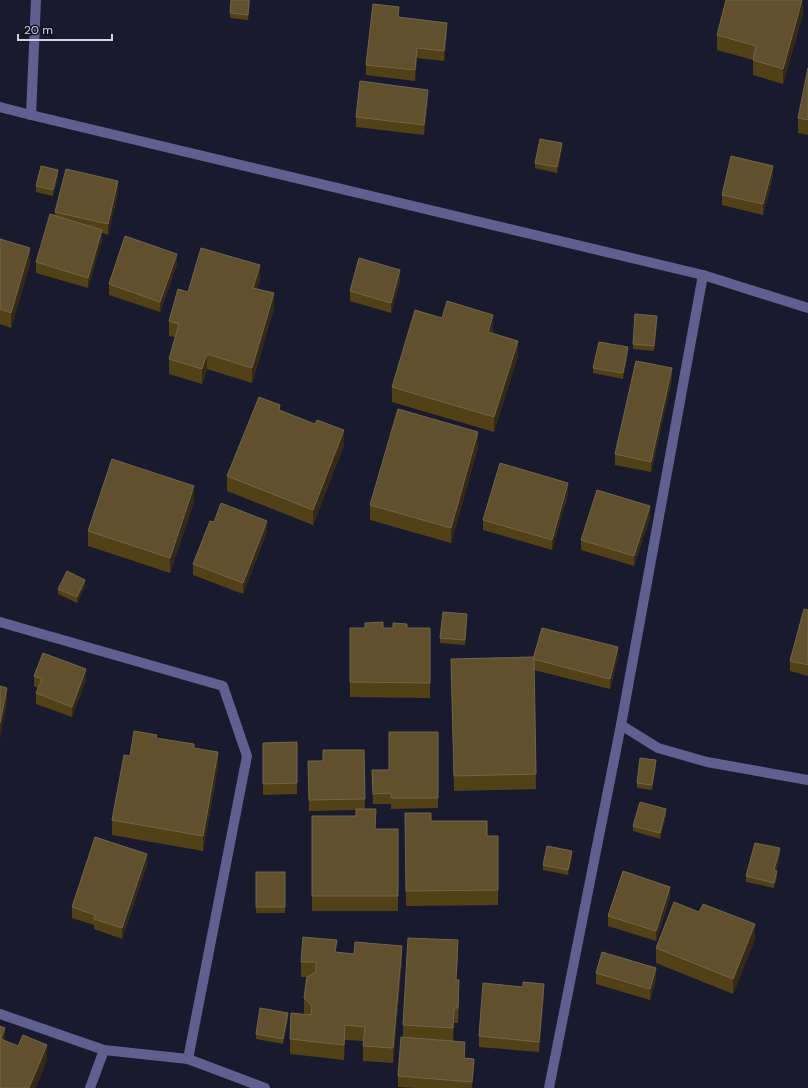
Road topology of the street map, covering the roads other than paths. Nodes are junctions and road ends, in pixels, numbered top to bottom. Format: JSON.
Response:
{"nodes":[{"id":1,"x":36,"y":0,"type":"edge"},
{"id":2,"x":0,"y":107,"type":"edge"},
{"id":3,"x":31,"y":115,"type":"junction"},
{"id":4,"x":703,"y":275,"type":"junction"},
{"id":5,"x":808,"y":308,"type":"edge"},
{"id":6,"x":0,"y":622,"type":"edge"},
{"id":7,"x":621,"y":725,"type":"junction"},
{"id":8,"x":808,"y":780,"type":"edge"},
{"id":9,"x":0,"y":1014,"type":"edge"},
{"id":10,"x":104,"y":1050,"type":"junction"},
{"id":11,"x":188,"y":1059,"type":"junction"},
{"id":12,"x":90,"y":1088,"type":"edge"},
{"id":13,"x":264,"y":1088,"type":"edge"},
{"id":14,"x":549,"y":1088,"type":"edge"}],
"edges":[{"from":1,"to":3,"type":"street"},
{"from":2,"to":3,"type":"street"},
{"from":3,"to":4,"type":"street"},
{"from":4,"to":5,"type":"street"},
{"from":4,"to":7,"type":"street"},
{"from":6,"to":11,"type":"street"},
{"from":7,"to":8,"type":"street"},
{"from":7,"to":14,"type":"street"},
{"from":9,"to":10,"type":"street"},
{"from":10,"to":11,"type":"street"},
{"from":10,"to":12,"type":"street"},
{"from":11,"to":13,"type":"street"}]}
